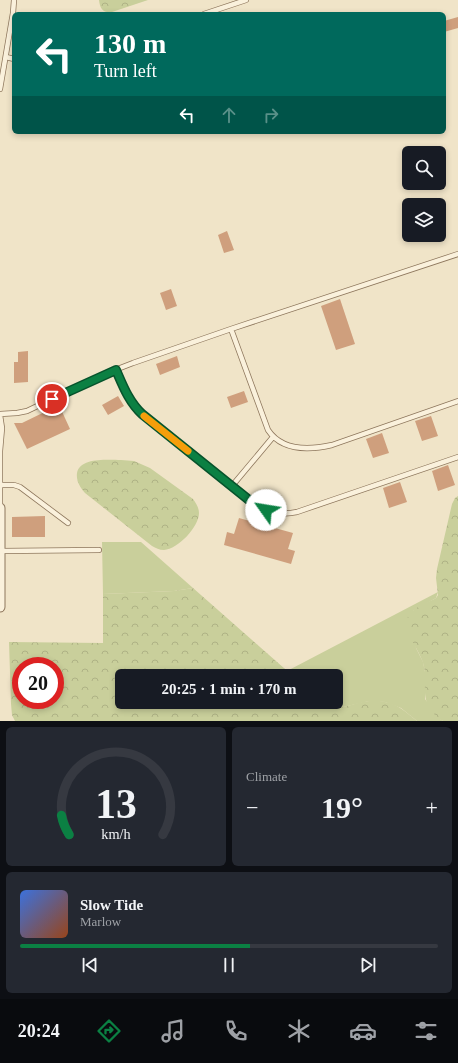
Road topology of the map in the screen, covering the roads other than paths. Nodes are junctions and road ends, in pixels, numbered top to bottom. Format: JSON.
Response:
{"nodes":[{"id":1,"x":14,"y":0,"type":"edge"},
{"id":2,"x":246,"y":0,"type":"edge"},
{"id":3,"x":14,"y":12,"type":"edge"},
{"id":4,"x":210,"y":12,"type":"edge"},
{"id":5,"x":12,"y":22,"type":"edge"},
{"id":6,"x":6,"y":57,"type":"junction"},
{"id":7,"x":12,"y":58,"type":"edge"},
{"id":8,"x":0,"y":89,"type":"edge"},
{"id":9,"x":458,"y":254,"type":"edge"},
{"id":10,"x":231,"y":329,"type":"junction"},
{"id":11,"x":116,"y":370,"type":"junction"},
{"id":12,"x":458,"y":401,"type":"edge"},
{"id":13,"x":0,"y":414,"type":"edge"},
{"id":14,"x":273,"y":437,"type":"junction"},
{"id":15,"x":458,"y":457,"type":"edge"},
{"id":16,"x":0,"y":459,"type":"edge"},
{"id":17,"x":0,"y":485,"type":"edge"},
{"id":18,"x":232,"y":486,"type":"junction"},
{"id":19,"x":0,"y":508,"type":"edge"},
{"id":20,"x":68,"y":523,"type":"dead end"},
{"id":21,"x":99,"y":550,"type":"dead end"},
{"id":22,"x":0,"y":551,"type":"edge"},
{"id":23,"x":0,"y":606,"type":"edge"}],
"edges":[{"from":1,"to":3,"type":"lane"},
{"from":2,"to":4,"type":"lane"},
{"from":5,"to":6,"type":"lane"},
{"from":6,"to":7,"type":"lane"},
{"from":6,"to":8,"type":"lane"},
{"from":9,"to":10,"type":"lane"},
{"from":10,"to":11,"type":"lane"},
{"from":10,"to":14,"type":"lane"},
{"from":11,"to":13,"type":"lane"},
{"from":11,"to":18,"type":"lane"},
{"from":12,"to":14,"type":"lane"},
{"from":13,"to":16,"type":"lane"},
{"from":14,"to":18,"type":"lane"},
{"from":15,"to":18,"type":"lane"},
{"from":16,"to":17,"type":"lane"},
{"from":17,"to":19,"type":"lane"},
{"from":17,"to":20,"type":"lane"},
{"from":19,"to":22,"type":"street"},
{"from":21,"to":22,"type":"lane"},
{"from":22,"to":23,"type":"street"}]}
